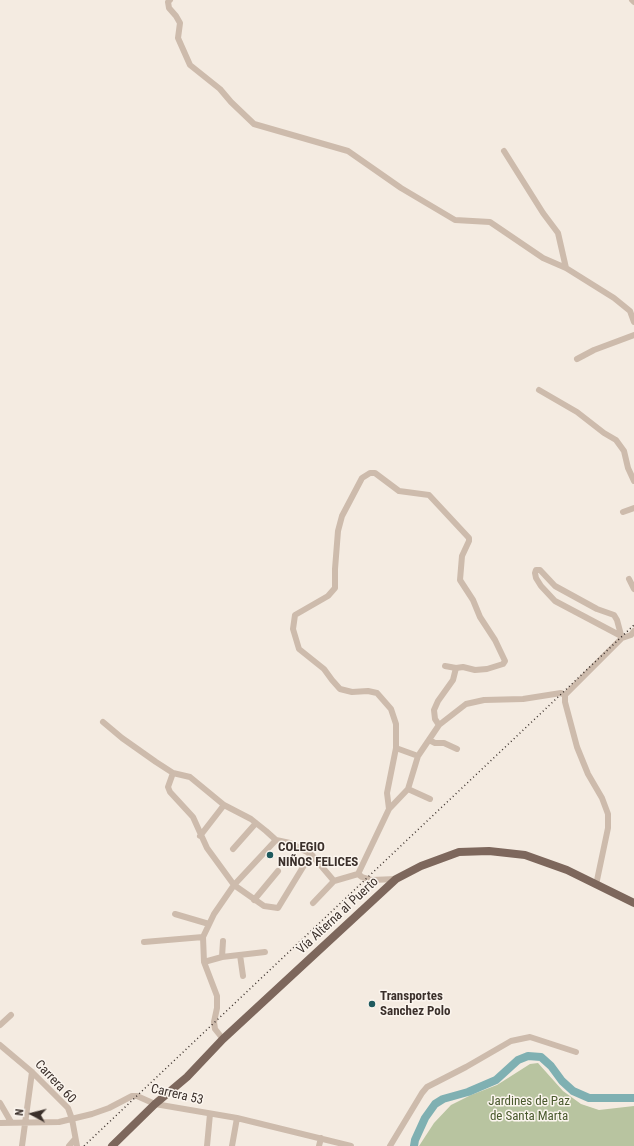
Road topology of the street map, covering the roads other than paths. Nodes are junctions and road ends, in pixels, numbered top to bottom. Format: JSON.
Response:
{"nodes":[{"id":1,"x":170,"y":0,"type":"edge"},
{"id":2,"x":504,"y":151,"type":"dead end"},
{"id":3,"x":566,"y":268,"type":"junction"},
{"id":4,"x":634,"y":322,"type":"edge"},
{"id":5,"x":634,"y":335,"type":"edge"},
{"id":6,"x":577,"y":359,"type":"dead end"},
{"id":7,"x":539,"y":390,"type":"dead end"},
{"id":8,"x":634,"y":481,"type":"edge"},
{"id":9,"x":634,"y":508,"type":"edge"},
{"id":10,"x":623,"y":512,"type":"dead end"},
{"id":11,"x":629,"y":579,"type":"dead end"},
{"id":12,"x":634,"y":589,"type":"edge"},
{"id":13,"x":634,"y":631,"type":"edge"},
{"id":14,"x":622,"y":636,"type":"junction"},
{"id":15,"x":446,"y":666,"type":"dead end"},
{"id":16,"x":456,"y":668,"type":"junction"},
{"id":17,"x":565,"y":695,"type":"junction"},
{"id":18,"x":103,"y":722,"type":"dead end"},
{"id":19,"x":439,"y":725,"type":"junction"},
{"id":20,"x":429,"y":740,"type":"junction"},
{"id":21,"x":396,"y":748,"type":"junction"},
{"id":22,"x":457,"y":749,"type":"dead end"},
{"id":23,"x":418,"y":756,"type":"junction"},
{"id":24,"x":173,"y":772,"type":"junction"},
{"id":25,"x":408,"y":789,"type":"junction"},
{"id":26,"x":430,"y":800,"type":"dead end"},
{"id":27,"x":224,"y":805,"type":"junction"},
{"id":28,"x":389,"y":809,"type":"junction"},
{"id":29,"x":256,"y":823,"type":"junction"},
{"id":30,"x":200,"y":836,"type":"junction"},
{"id":31,"x":276,"y":840,"type":"junction"},
{"id":32,"x":233,"y":849,"type":"dead end"},
{"id":33,"x":311,"y":854,"type":"junction"},
{"id":34,"x":278,"y":871,"type":"dead end"},
{"id":35,"x":358,"y":874,"type":"junction"},
{"id":36,"x":396,"y":879,"type":"junction"},
{"id":37,"x":334,"y":881,"type":"junction"},
{"id":38,"x":234,"y":885,"type":"junction"},
{"id":39,"x":596,"y":885,"type":"junction"},
{"id":40,"x":254,"y":900,"type":"junction"},
{"id":41,"x":313,"y":903,"type":"dead end"},
{"id":42,"x":634,"y":903,"type":"edge"},
{"id":43,"x":175,"y":914,"type":"dead end"},
{"id":44,"x":209,"y":924,"type":"junction"},
{"id":45,"x":203,"y":937,"type":"junction"},
{"id":46,"x":223,"y":941,"type":"dead end"},
{"id":47,"x":144,"y":942,"type":"dead end"},
{"id":48,"x":265,"y":952,"type":"dead end"},
{"id":49,"x":240,"y":955,"type":"junction"},
{"id":50,"x":222,"y":957,"type":"junction"},
{"id":51,"x":204,"y":962,"type":"junction"},
{"id":52,"x":243,"y":976,"type":"dead end"},
{"id":53,"x":10,"y":1014,"type":"dead end"},
{"id":54,"x":0,"y":1025,"type":"edge"},
{"id":55,"x":223,"y":1038,"type":"junction"},
{"id":56,"x":0,"y":1045,"type":"edge"},
{"id":57,"x":576,"y":1052,"type":"dead end"},
{"id":58,"x":32,"y":1072,"type":"junction"},
{"id":59,"x":0,"y":1103,"type":"edge"},
{"id":60,"x":155,"y":1104,"type":"junction"},
{"id":61,"x":210,"y":1114,"type":"junction"},
{"id":62,"x":72,"y":1118,"type":"junction"},
{"id":63,"x":237,"y":1118,"type":"junction"},
{"id":64,"x":11,"y":1122,"type":"junction"},
{"id":65,"x":24,"y":1122,"type":"junction"},
{"id":66,"x":0,"y":1123,"type":"edge"},
{"id":67,"x":321,"y":1138,"type":"junction"},
{"id":68,"x":75,"y":1139,"type":"junction"},
{"id":69,"x":22,"y":1146,"type":"edge"},
{"id":70,"x":69,"y":1146,"type":"edge"},
{"id":71,"x":77,"y":1146,"type":"edge"},
{"id":72,"x":112,"y":1146,"type":"edge"},
{"id":73,"x":207,"y":1146,"type":"edge"},
{"id":74,"x":232,"y":1146,"type":"edge"},
{"id":75,"x":319,"y":1146,"type":"edge"},
{"id":76,"x":351,"y":1146,"type":"edge"},
{"id":77,"x":390,"y":1146,"type":"edge"}],
"edges":[{"from":1,"to":3,"type":"street"},
{"from":2,"to":3,"type":"street"},
{"from":3,"to":4,"type":"street"},
{"from":5,"to":6,"type":"street"},
{"from":7,"to":8,"type":"street"},
{"from":9,"to":10,"type":"street"},
{"from":11,"to":12,"type":"street"},
{"from":13,"to":14,"type":"street"},
{"from":14,"to":14,"type":"street"},
{"from":14,"to":17,"type":"street"},
{"from":15,"to":16,"type":"street"},
{"from":16,"to":19,"type":"street"},
{"from":16,"to":21,"type":"street"},
{"from":17,"to":19,"type":"street"},
{"from":17,"to":39,"type":"street"},
{"from":18,"to":24,"type":"street"},
{"from":19,"to":20,"type":"street"},
{"from":20,"to":22,"type":"street"},
{"from":20,"to":23,"type":"street"},
{"from":21,"to":23,"type":"street"},
{"from":21,"to":28,"type":"street"},
{"from":23,"to":25,"type":"street"},
{"from":24,"to":27,"type":"street"},
{"from":24,"to":30,"type":"street"},
{"from":25,"to":26,"type":"street"},
{"from":25,"to":28,"type":"street"},
{"from":27,"to":29,"type":"street"},
{"from":27,"to":30,"type":"street"},
{"from":28,"to":35,"type":"street"},
{"from":29,"to":31,"type":"street"},
{"from":29,"to":32,"type":"street"},
{"from":30,"to":38,"type":"street"},
{"from":31,"to":33,"type":"street"},
{"from":31,"to":38,"type":"street"},
{"from":33,"to":37,"type":"street"},
{"from":33,"to":40,"type":"street"},
{"from":34,"to":40,"type":"street"},
{"from":35,"to":36,"type":"street"},
{"from":35,"to":37,"type":"street"},
{"from":36,"to":39,"type":"main road","name":"Vía Alterna al Puerto"},
{"from":36,"to":55,"type":"main road","name":"Vía Alterna al Puerto"},
{"from":37,"to":41,"type":"street"},
{"from":38,"to":40,"type":"street"},
{"from":38,"to":44,"type":"street"},
{"from":39,"to":42,"type":"main road","name":"Vía Alterna al Puerto"},
{"from":43,"to":44,"type":"street"},
{"from":44,"to":45,"type":"street"},
{"from":45,"to":47,"type":"street"},
{"from":45,"to":51,"type":"street"},
{"from":46,"to":50,"type":"street"},
{"from":48,"to":49,"type":"street"},
{"from":49,"to":50,"type":"street"},
{"from":49,"to":52,"type":"street"},
{"from":50,"to":51,"type":"street"},
{"from":51,"to":55,"type":"street"},
{"from":53,"to":54,"type":"street"},
{"from":55,"to":60,"type":"main road","name":"Vía Alterna al Puerto"},
{"from":56,"to":58,"type":"street","name":"Carrera 60"},
{"from":57,"to":77,"type":"street"},
{"from":58,"to":62,"type":"street","name":"Carrera 60"},
{"from":58,"to":65,"type":"street"},
{"from":59,"to":64,"type":"street"},
{"from":60,"to":61,"type":"street","name":"Carrera 53"},
{"from":60,"to":62,"type":"street","name":"Carrera 53"},
{"from":60,"to":72,"type":"main road","name":"Vía Alterna al Puerto"},
{"from":61,"to":63,"type":"street","name":"Carrera 53"},
{"from":61,"to":73,"type":"street"},
{"from":62,"to":65,"type":"street","name":"Carrera 53"},
{"from":62,"to":68,"type":"street","name":"Carrera 60"},
{"from":63,"to":67,"type":"street","name":"Carrera 53"},
{"from":63,"to":74,"type":"street"},
{"from":64,"to":65,"type":"street","name":"Carrera 53"},
{"from":64,"to":66,"type":"street","name":"Carrera 53"},
{"from":65,"to":69,"type":"street"},
{"from":67,"to":75,"type":"street"},
{"from":67,"to":76,"type":"street","name":"Carrera 53"},
{"from":68,"to":70,"type":"street"},
{"from":68,"to":71,"type":"street","name":"Carrera 60"}]}
